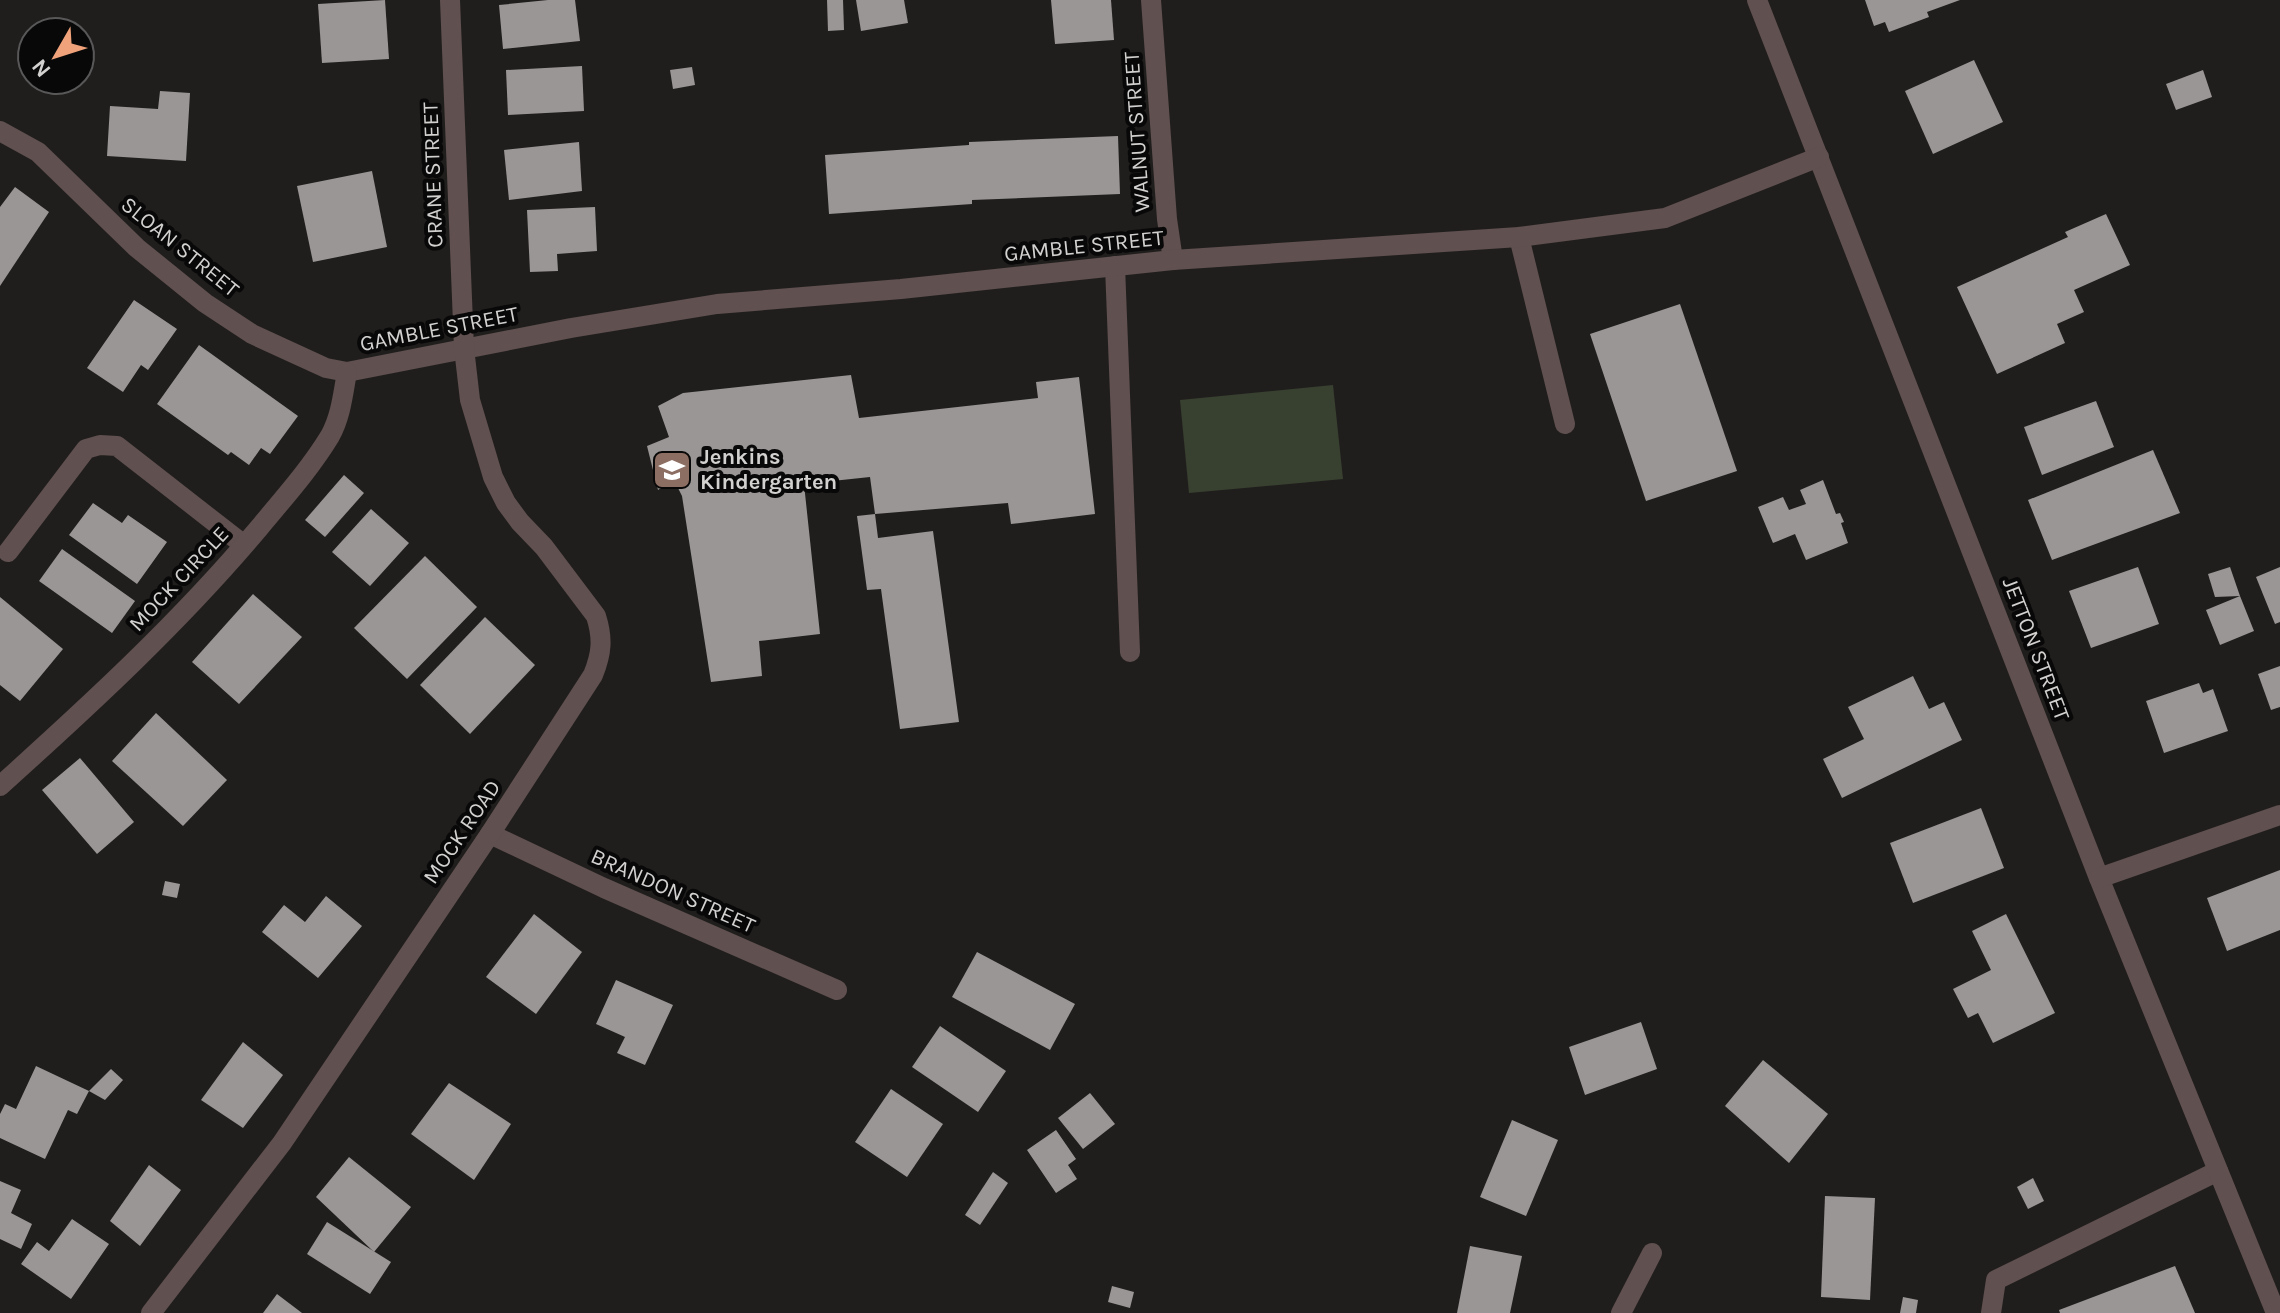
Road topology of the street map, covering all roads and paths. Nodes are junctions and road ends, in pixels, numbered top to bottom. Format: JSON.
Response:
{"nodes":[{"id":1,"x":450,"y":0,"type":"edge"},
{"id":2,"x":1151,"y":0,"type":"edge"},
{"id":3,"x":1757,"y":0,"type":"edge"},
{"id":4,"x":0,"y":131,"type":"edge"},
{"id":5,"x":1819,"y":157,"type":"junction"},
{"id":6,"x":1519,"y":237,"type":"junction"},
{"id":7,"x":1173,"y":260,"type":"junction"},
{"id":8,"x":1115,"y":266,"type":"junction"},
{"id":9,"x":464,"y":348,"type":"junction"},
{"id":10,"x":347,"y":372,"type":"junction"},
{"id":11,"x":1565,"y":424,"type":"dead end"},
{"id":12,"x":244,"y":545,"type":"junction"},
{"id":13,"x":8,"y":552,"type":"dead end"},
{"id":14,"x":1130,"y":652,"type":"dead end"},
{"id":15,"x":0,"y":786,"type":"edge"},
{"id":16,"x":2280,"y":815,"type":"edge"},
{"id":17,"x":490,"y":834,"type":"junction"},
{"id":18,"x":2099,"y":878,"type":"junction"},
{"id":19,"x":837,"y":990,"type":"dead end"},
{"id":20,"x":2218,"y":1171,"type":"junction"},
{"id":21,"x":1652,"y":1253,"type":"dead end"},
{"id":22,"x":151,"y":1313,"type":"edge"},
{"id":23,"x":1621,"y":1313,"type":"edge"},
{"id":24,"x":1991,"y":1313,"type":"edge"},
{"id":25,"x":2276,"y":1313,"type":"edge"}],
"edges":[{"from":1,"to":9,"type":"street","name":"CRANE STREET"},
{"from":2,"to":7,"type":"street","name":"WALNUT STREET"},
{"from":3,"to":5,"type":"street","name":"JETTON STREET"},
{"from":4,"to":10,"type":"street","name":"SLOAN STREET"},
{"from":5,"to":6,"type":"street","name":"GAMBLE STREET"},
{"from":5,"to":18,"type":"street","name":"JETTON STREET"},
{"from":6,"to":7,"type":"street","name":"GAMBLE STREET"},
{"from":6,"to":11,"type":"street"},
{"from":7,"to":8,"type":"street","name":"GAMBLE STREET"},
{"from":8,"to":9,"type":"street","name":"GAMBLE STREET"},
{"from":8,"to":14,"type":"street"},
{"from":9,"to":10,"type":"street","name":"GAMBLE STREET"},
{"from":9,"to":17,"type":"street","name":"MOCK ROAD"},
{"from":10,"to":12,"type":"street","name":"MOCK CIRCLE"},
{"from":12,"to":13,"type":"street"},
{"from":12,"to":15,"type":"street","name":"MOCK CIRCLE"},
{"from":16,"to":18,"type":"street"},
{"from":17,"to":19,"type":"street","name":"BRANDON STREET"},
{"from":17,"to":22,"type":"street","name":"MOCK ROAD"},
{"from":18,"to":20,"type":"street","name":"JETTON STREET"},
{"from":20,"to":24,"type":"street"},
{"from":20,"to":25,"type":"street","name":"JETTON STREET"},
{"from":21,"to":23,"type":"street"}]}
